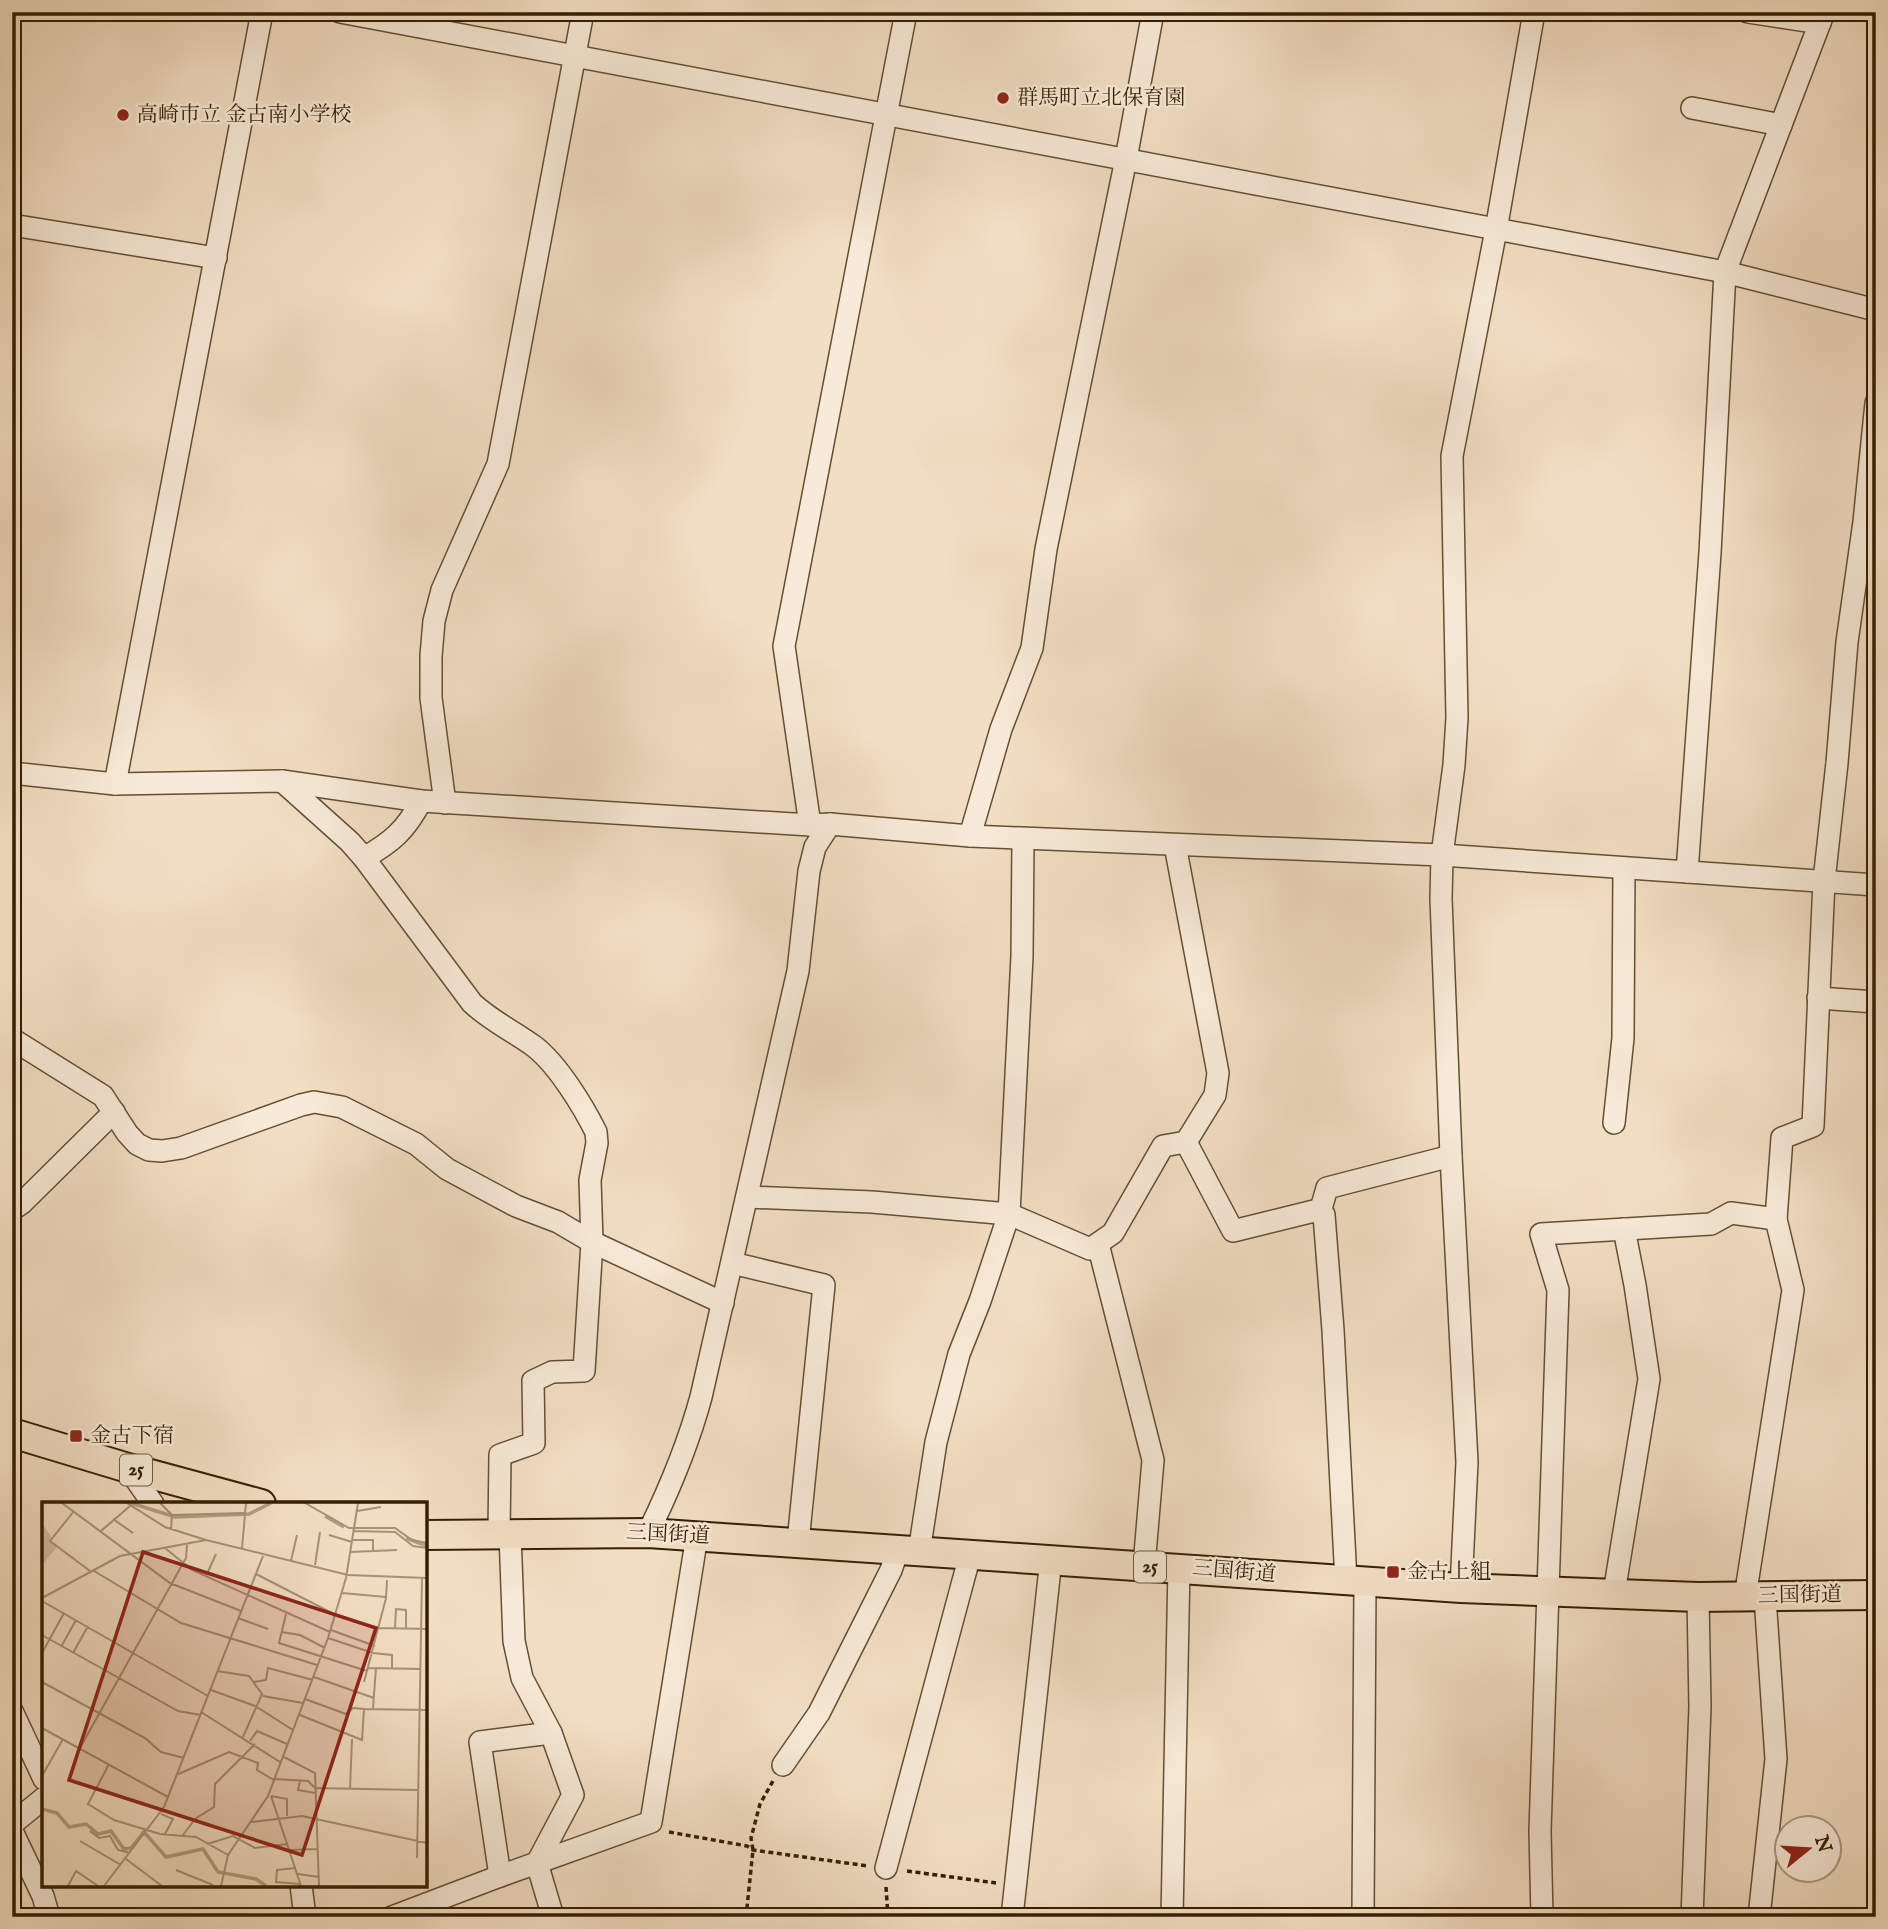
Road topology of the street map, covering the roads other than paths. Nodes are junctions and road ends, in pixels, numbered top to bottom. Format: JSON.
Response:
{"nodes":[{"id":1,"x":262,"y":12,"type":"edge"},
{"id":2,"x":340,"y":12,"type":"edge"},
{"id":3,"x":583,"y":12,"type":"edge"},
{"id":4,"x":906,"y":12,"type":"edge"},
{"id":5,"x":1153,"y":12,"type":"edge"},
{"id":6,"x":1535,"y":12,"type":"edge"},
{"id":7,"x":1748,"y":12,"type":"edge"},
{"id":8,"x":1822,"y":18,"type":"edge"},
{"id":9,"x":575,"y":58,"type":"junction"},
{"id":10,"x":1692,"y":108,"type":"dead end"},
{"id":11,"x":886,"y":115,"type":"junction"},
{"id":12,"x":1781,"y":125,"type":"junction"},
{"id":13,"x":1126,"y":159,"type":"junction"},
{"id":14,"x":12,"y":225,"type":"edge"},
{"id":15,"x":1496,"y":230,"type":"junction"},
{"id":16,"x":216,"y":258,"type":"junction"},
{"id":17,"x":1725,"y":272,"type":"junction"},
{"id":18,"x":1876,"y":310,"type":"edge"},
{"id":19,"x":1876,"y":403,"type":"edge"},
{"id":20,"x":1869,"y":531,"type":"edge"},
{"id":21,"x":12,"y":773,"type":"edge"},
{"id":22,"x":282,"y":781,"type":"junction"},
{"id":23,"x":115,"y":784,"type":"junction"},
{"id":24,"x":421,"y":801,"type":"junction"},
{"id":25,"x":444,"y":803,"type":"junction"},
{"id":26,"x":820,"y":825,"type":"junction"},
{"id":27,"x":970,"y":836,"type":"junction"},
{"id":28,"x":1023,"y":839,"type":"junction"},
{"id":29,"x":1175,"y":845,"type":"junction"},
{"id":30,"x":1442,"y":855,"type":"junction"},
{"id":31,"x":364,"y":858,"type":"junction"},
{"id":32,"x":1624,"y":868,"type":"junction"},
{"id":33,"x":1687,"y":872,"type":"junction"},
{"id":34,"x":1824,"y":881,"type":"junction"},
{"id":35,"x":1876,"y":885,"type":"edge"},
{"id":36,"x":1818,"y":998,"type":"junction"},
{"id":37,"x":1876,"y":1002,"type":"edge"},
{"id":38,"x":12,"y":1039,"type":"edge"},
{"id":39,"x":114,"y":1112,"type":"junction"},
{"id":40,"x":1614,"y":1123,"type":"dead end"},
{"id":41,"x":1186,"y":1142,"type":"junction"},
{"id":42,"x":1451,"y":1156,"type":"junction"},
{"id":43,"x":747,"y":1197,"type":"junction"},
{"id":44,"x":12,"y":1210,"type":"edge"},
{"id":45,"x":1320,"y":1212,"type":"junction"},
{"id":46,"x":1009,"y":1214,"type":"junction"},
{"id":47,"x":1776,"y":1219,"type":"junction"},
{"id":48,"x":1624,"y":1229,"type":"junction"},
{"id":49,"x":592,"y":1242,"type":"junction"},
{"id":50,"x":1098,"y":1244,"type":"junction"},
{"id":51,"x":732,"y":1263,"type":"junction"},
{"id":52,"x":723,"y":1303,"type":"junction"},
{"id":53,"x":12,"y":1433,"type":"edge"},
{"id":54,"x":128,"y":1468,"type":"junction"},
{"id":55,"x":152,"y":1502,"type":"edge"},
{"id":56,"x":254,"y":1502,"type":"edge"},
{"id":57,"x":649,"y":1533,"type":"junction"},
{"id":58,"x":505,"y":1534,"type":"junction"},
{"id":59,"x":427,"y":1535,"type":"edge"},
{"id":60,"x":698,"y":1536,"type":"junction"},
{"id":61,"x":797,"y":1542,"type":"junction"},
{"id":62,"x":908,"y":1551,"type":"junction"},
{"id":63,"x":970,"y":1556,"type":"junction"},
{"id":64,"x":1051,"y":1559,"type":"junction"},
{"id":65,"x":1143,"y":1566,"type":"junction"},
{"id":66,"x":1179,"y":1567,"type":"junction"},
{"id":67,"x":1356,"y":1582,"type":"junction"},
{"id":68,"x":1461,"y":1588,"type":"junction"},
{"id":69,"x":1547,"y":1591,"type":"junction"},
{"id":70,"x":1614,"y":1593,"type":"junction"},
{"id":71,"x":1876,"y":1595,"type":"edge"},
{"id":72,"x":1698,"y":1597,"type":"junction"},
{"id":73,"x":1755,"y":1597,"type":"junction"},
{"id":74,"x":12,"y":1711,"type":"edge"},
{"id":75,"x":551,"y":1733,"type":"junction"},
{"id":76,"x":783,"y":1765,"type":"road end"},
{"id":77,"x":42,"y":1775,"type":"edge"},
{"id":78,"x":42,"y":1800,"type":"edge"},
{"id":79,"x":12,"y":1824,"type":"edge"},
{"id":80,"x":12,"y":1831,"type":"edge"},
{"id":81,"x":537,"y":1863,"type":"junction"},
{"id":82,"x":886,"y":1868,"type":"road end"},
{"id":83,"x":500,"y":1875,"type":"junction"},
{"id":84,"x":301,"y":1887,"type":"edge"},
{"id":85,"x":49,"y":1917,"type":"edge"},
{"id":86,"x":305,"y":1917,"type":"edge"},
{"id":87,"x":392,"y":1917,"type":"edge"},
{"id":88,"x":553,"y":1917,"type":"edge"},
{"id":89,"x":1012,"y":1917,"type":"edge"},
{"id":90,"x":1172,"y":1917,"type":"edge"},
{"id":91,"x":1363,"y":1917,"type":"edge"},
{"id":92,"x":1542,"y":1917,"type":"edge"},
{"id":93,"x":1692,"y":1917,"type":"edge"},
{"id":94,"x":1759,"y":1917,"type":"edge"}],
"edges":[{"from":1,"to":16,"type":"street"},
{"from":2,"to":9,"type":"street"},
{"from":3,"to":9,"type":"street"},
{"from":4,"to":11,"type":"street"},
{"from":5,"to":13,"type":"street"},
{"from":6,"to":15,"type":"street"},
{"from":7,"to":8,"type":"street"},
{"from":8,"to":12,"type":"street"},
{"from":9,"to":11,"type":"street"},
{"from":9,"to":25,"type":"street"},
{"from":10,"to":12,"type":"street"},
{"from":11,"to":13,"type":"street"},
{"from":11,"to":26,"type":"street"},
{"from":12,"to":17,"type":"street"},
{"from":13,"to":15,"type":"street"},
{"from":13,"to":27,"type":"street"},
{"from":14,"to":16,"type":"street"},
{"from":15,"to":17,"type":"street"},
{"from":15,"to":30,"type":"street"},
{"from":16,"to":23,"type":"street"},
{"from":17,"to":18,"type":"street"},
{"from":17,"to":33,"type":"street"},
{"from":19,"to":20,"type":"street"},
{"from":20,"to":34,"type":"street"},
{"from":21,"to":23,"type":"street"},
{"from":22,"to":23,"type":"street"},
{"from":22,"to":24,"type":"street"},
{"from":22,"to":31,"type":"street"},
{"from":24,"to":25,"type":"street"},
{"from":24,"to":31,"type":"street"},
{"from":25,"to":26,"type":"street"},
{"from":26,"to":27,"type":"street"},
{"from":26,"to":43,"type":"street"},
{"from":27,"to":28,"type":"street"},
{"from":28,"to":29,"type":"street"},
{"from":28,"to":46,"type":"street"},
{"from":29,"to":30,"type":"street"},
{"from":29,"to":41,"type":"street"},
{"from":30,"to":32,"type":"street"},
{"from":30,"to":42,"type":"street"},
{"from":31,"to":49,"type":"street"},
{"from":32,"to":33,"type":"street"},
{"from":32,"to":40,"type":"street"},
{"from":33,"to":34,"type":"street"},
{"from":34,"to":35,"type":"street"},
{"from":34,"to":36,"type":"street"},
{"from":36,"to":37,"type":"street"},
{"from":36,"to":47,"type":"street"},
{"from":38,"to":39,"type":"street"},
{"from":39,"to":44,"type":"street"},
{"from":39,"to":49,"type":"street"},
{"from":41,"to":45,"type":"street"},
{"from":41,"to":50,"type":"street"},
{"from":42,"to":45,"type":"street"},
{"from":42,"to":68,"type":"street"},
{"from":43,"to":46,"type":"street"},
{"from":43,"to":51,"type":"street"},
{"from":45,"to":67,"type":"street"},
{"from":46,"to":50,"type":"street"},
{"from":46,"to":62,"type":"street"},
{"from":47,"to":48,"type":"street"},
{"from":47,"to":73,"type":"street"},
{"from":48,"to":69,"type":"street"},
{"from":48,"to":70,"type":"street"},
{"from":49,"to":52,"type":"street"},
{"from":49,"to":58,"type":"street"},
{"from":50,"to":65,"type":"street"},
{"from":51,"to":52,"type":"street"},
{"from":51,"to":61,"type":"street"},
{"from":52,"to":57,"type":"street"},
{"from":53,"to":54,"type":"main road","number":"25"},
{"from":54,"to":55,"type":"street"},
{"from":54,"to":56,"type":"main road","number":"25"},
{"from":57,"to":58,"type":"main road","name":"三国街道","number":"25"},
{"from":57,"to":60,"type":"main road","name":"三国街道","number":"25"},
{"from":58,"to":59,"type":"main road","name":"三国街道","number":"25"},
{"from":58,"to":75,"type":"street"},
{"from":60,"to":61,"type":"main road","name":"三国街道","number":"25"},
{"from":60,"to":81,"type":"street"},
{"from":61,"to":62,"type":"main road","name":"三国街道","number":"25"},
{"from":62,"to":63,"type":"main road","name":"三国街道","number":"25"},
{"from":62,"to":76,"type":"street"},
{"from":63,"to":64,"type":"main road","name":"三国街道","number":"25"},
{"from":63,"to":82,"type":"street"},
{"from":64,"to":65,"type":"main road","name":"三国街道","number":"25"},
{"from":64,"to":89,"type":"street"},
{"from":65,"to":66,"type":"main road","name":"三国街道","number":"25"},
{"from":66,"to":67,"type":"main road","name":"三国街道","number":"25"},
{"from":66,"to":90,"type":"street"},
{"from":67,"to":68,"type":"main road","name":"三国街道","number":"25"},
{"from":67,"to":91,"type":"street"},
{"from":68,"to":69,"type":"main road","name":"三国街道","number":"25"},
{"from":69,"to":70,"type":"main road","name":"三国街道","number":"25"},
{"from":69,"to":92,"type":"street"},
{"from":70,"to":72,"type":"main road","name":"三国街道","number":"25"},
{"from":71,"to":73,"type":"main road","name":"三国街道","number":"25"},
{"from":72,"to":73,"type":"main road","name":"三国街道","number":"25"},
{"from":72,"to":93,"type":"street"},
{"from":73,"to":94,"type":"street"},
{"from":74,"to":77,"type":"street"},
{"from":75,"to":81,"type":"street"},
{"from":75,"to":83,"type":"street"},
{"from":78,"to":79,"type":"street"},
{"from":80,"to":85,"type":"street"},
{"from":81,"to":83,"type":"street"},
{"from":81,"to":88,"type":"street"},
{"from":83,"to":87,"type":"street"},
{"from":84,"to":86,"type":"street"}]}
